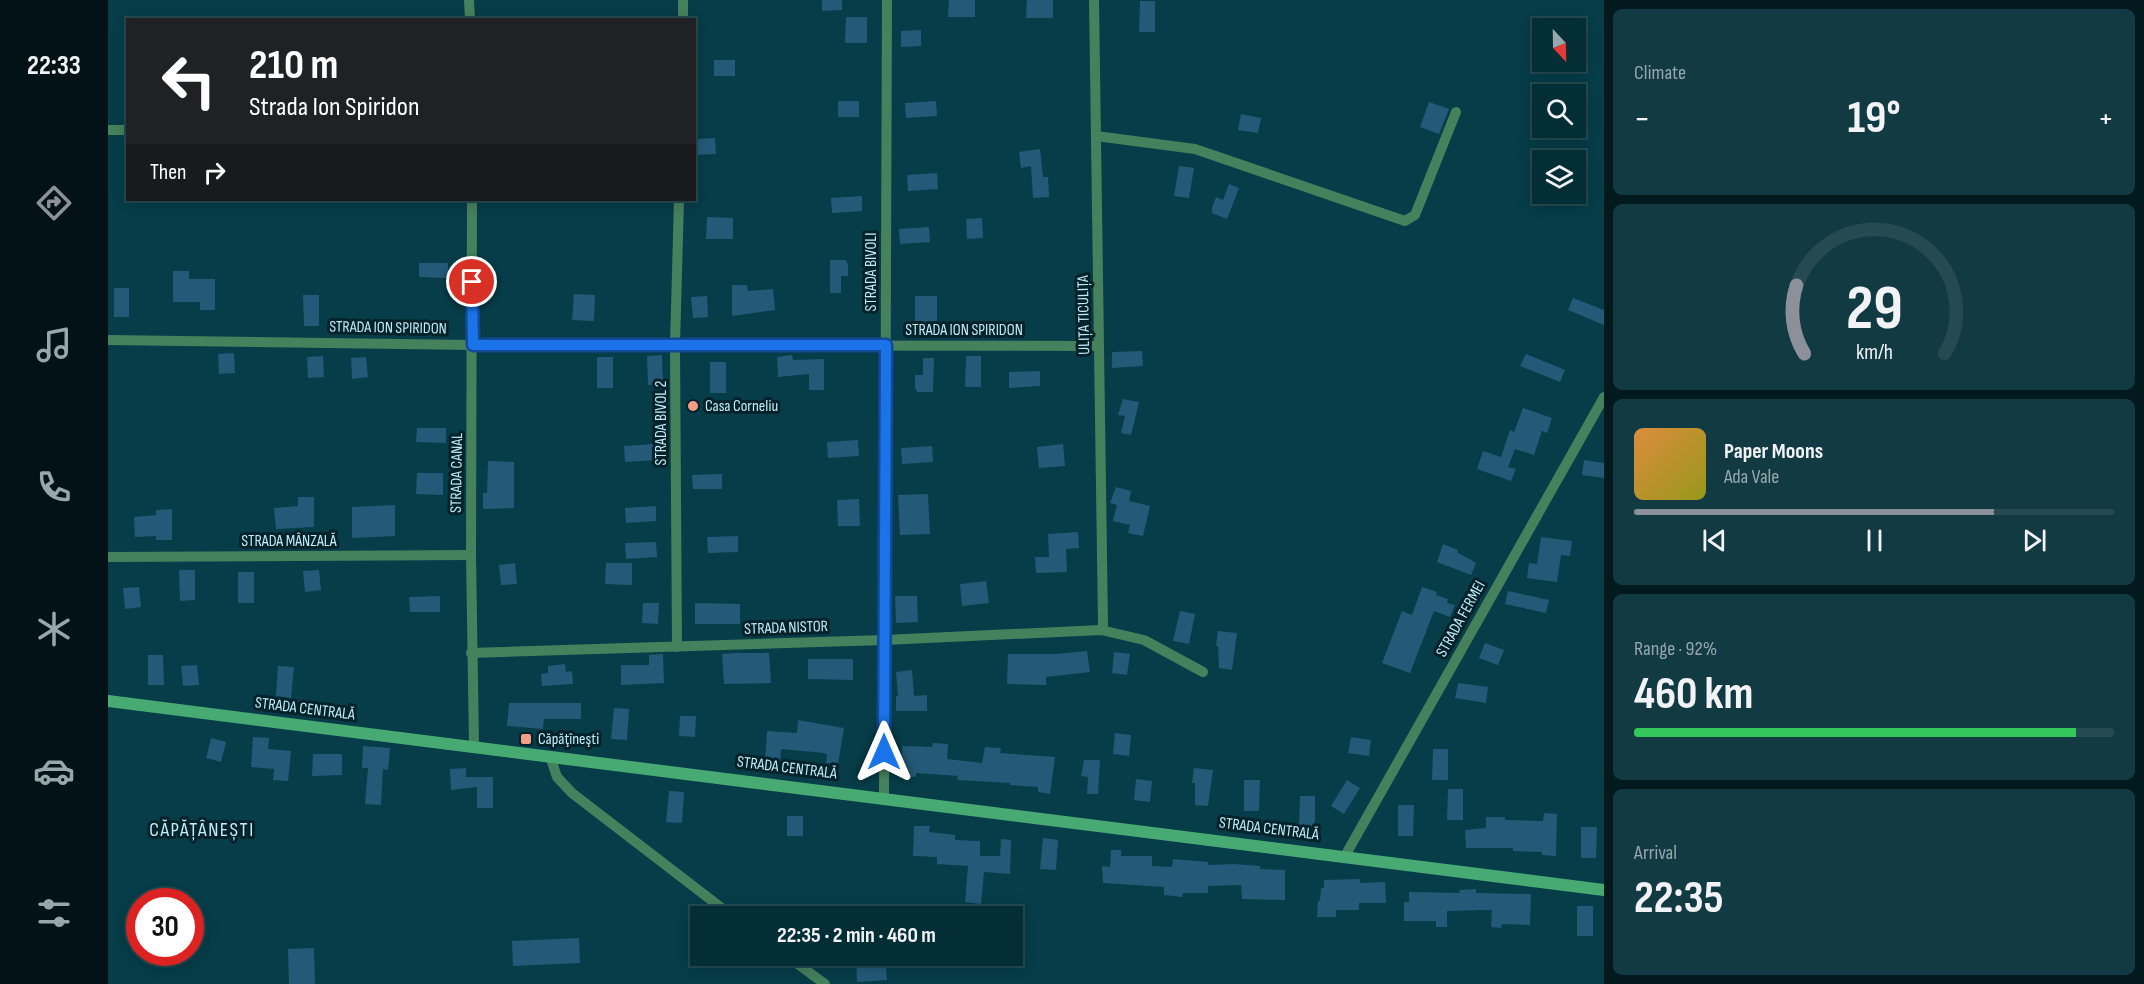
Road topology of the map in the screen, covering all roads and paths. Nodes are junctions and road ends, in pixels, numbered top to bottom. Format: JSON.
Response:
{"nodes":[{"id":1,"x":469,"y":0,"type":"edge"},
{"id":2,"x":683,"y":0,"type":"edge"},
{"id":3,"x":887,"y":0,"type":"edge"},
{"id":4,"x":1094,"y":0,"type":"edge"},
{"id":5,"x":470,"y":18,"type":"edge"},
{"id":6,"x":683,"y":18,"type":"edge"},
{"id":7,"x":1456,"y":112,"type":"dead end"},
{"id":8,"x":108,"y":130,"type":"edge"},
{"id":9,"x":126,"y":130,"type":"edge"},
{"id":10,"x":1096,"y":136,"type":"junction"},
{"id":11,"x":471,"y":201,"type":"edge"},
{"id":12,"x":679,"y":201,"type":"edge"},
{"id":13,"x":108,"y":340,"type":"edge"},
{"id":14,"x":473,"y":345,"type":"junction"},
{"id":15,"x":675,"y":345,"type":"junction"},
{"id":16,"x":886,"y":345,"type":"junction"},
{"id":17,"x":1099,"y":346,"type":"junction"},
{"id":18,"x":1604,"y":397,"type":"edge"},
{"id":19,"x":471,"y":555,"type":"junction"},
{"id":20,"x":108,"y":556,"type":"edge"},
{"id":21,"x":1101,"y":630,"type":"junction"},
{"id":22,"x":884,"y":640,"type":"junction"},
{"id":23,"x":678,"y":647,"type":"junction"},
{"id":24,"x":471,"y":653,"type":"junction"},
{"id":25,"x":1203,"y":672,"type":"dead end"},
{"id":26,"x":108,"y":701,"type":"edge"},
{"id":27,"x":474,"y":746,"type":"junction"},
{"id":28,"x":550,"y":756,"type":"junction"},
{"id":29,"x":884,"y":797,"type":"junction"},
{"id":30,"x":1345,"y":856,"type":"junction"},
{"id":31,"x":1604,"y":890,"type":"edge"},
{"id":32,"x":719,"y":906,"type":"edge"},
{"id":33,"x":801,"y":966,"type":"edge"},
{"id":34,"x":825,"y":984,"type":"edge"}],
"edges":[{"from":1,"to":5,"type":"street"},
{"from":2,"to":6,"type":"street"},
{"from":3,"to":16,"type":"street","name":"STRADA BIVOLI"},
{"from":4,"to":10,"type":"street","name":"ULIȚA TICULIȚA"},
{"from":7,"to":10,"type":"street"},
{"from":8,"to":9,"type":"street"},
{"from":10,"to":17,"type":"street","name":"ULIȚA TICULIȚA"},
{"from":11,"to":14,"type":"street","name":"STRADA CANAL"},
{"from":12,"to":15,"type":"street","name":"STRADA BIVOL 2"},
{"from":13,"to":14,"type":"street","name":"STRADA ION SPIRIDON"},
{"from":14,"to":15,"type":"street","name":"STRADA ION SPIRIDON"},
{"from":14,"to":19,"type":"street","name":"STRADA CANAL"},
{"from":15,"to":16,"type":"street","name":"STRADA ION SPIRIDON"},
{"from":15,"to":23,"type":"street","name":"STRADA BIVOL 2"},
{"from":16,"to":17,"type":"street","name":"STRADA ION SPIRIDON"},
{"from":16,"to":22,"type":"street","name":"STRADA BIVOLI"},
{"from":17,"to":21,"type":"street","name":"ULIȚA TICULIȚA"},
{"from":18,"to":30,"type":"street","name":"STRADA FERMEI"},
{"from":19,"to":20,"type":"street","name":"STRADA MÂNZALĂ"},
{"from":19,"to":24,"type":"street","name":"STRADA CANAL"},
{"from":21,"to":22,"type":"street","name":"STRADA NISTOR"},
{"from":21,"to":25,"type":"street","name":"STRADA NISTOR"},
{"from":22,"to":23,"type":"street","name":"STRADA NISTOR"},
{"from":22,"to":29,"type":"street","name":"STRADA BIVOLI"},
{"from":23,"to":24,"type":"street","name":"STRADA NISTOR"},
{"from":24,"to":27,"type":"street","name":"STRADA CANAL"},
{"from":26,"to":27,"type":"main road","name":"STRADA CENTRALĂ"},
{"from":27,"to":28,"type":"main road","name":"STRADA CENTRALĂ"},
{"from":28,"to":29,"type":"main road","name":"STRADA CENTRALĂ"},
{"from":28,"to":32,"type":"street"},
{"from":29,"to":30,"type":"main road","name":"STRADA CENTRALĂ"},
{"from":30,"to":31,"type":"main road","name":"STRADA CENTRALĂ"},
{"from":33,"to":34,"type":"street"}]}
